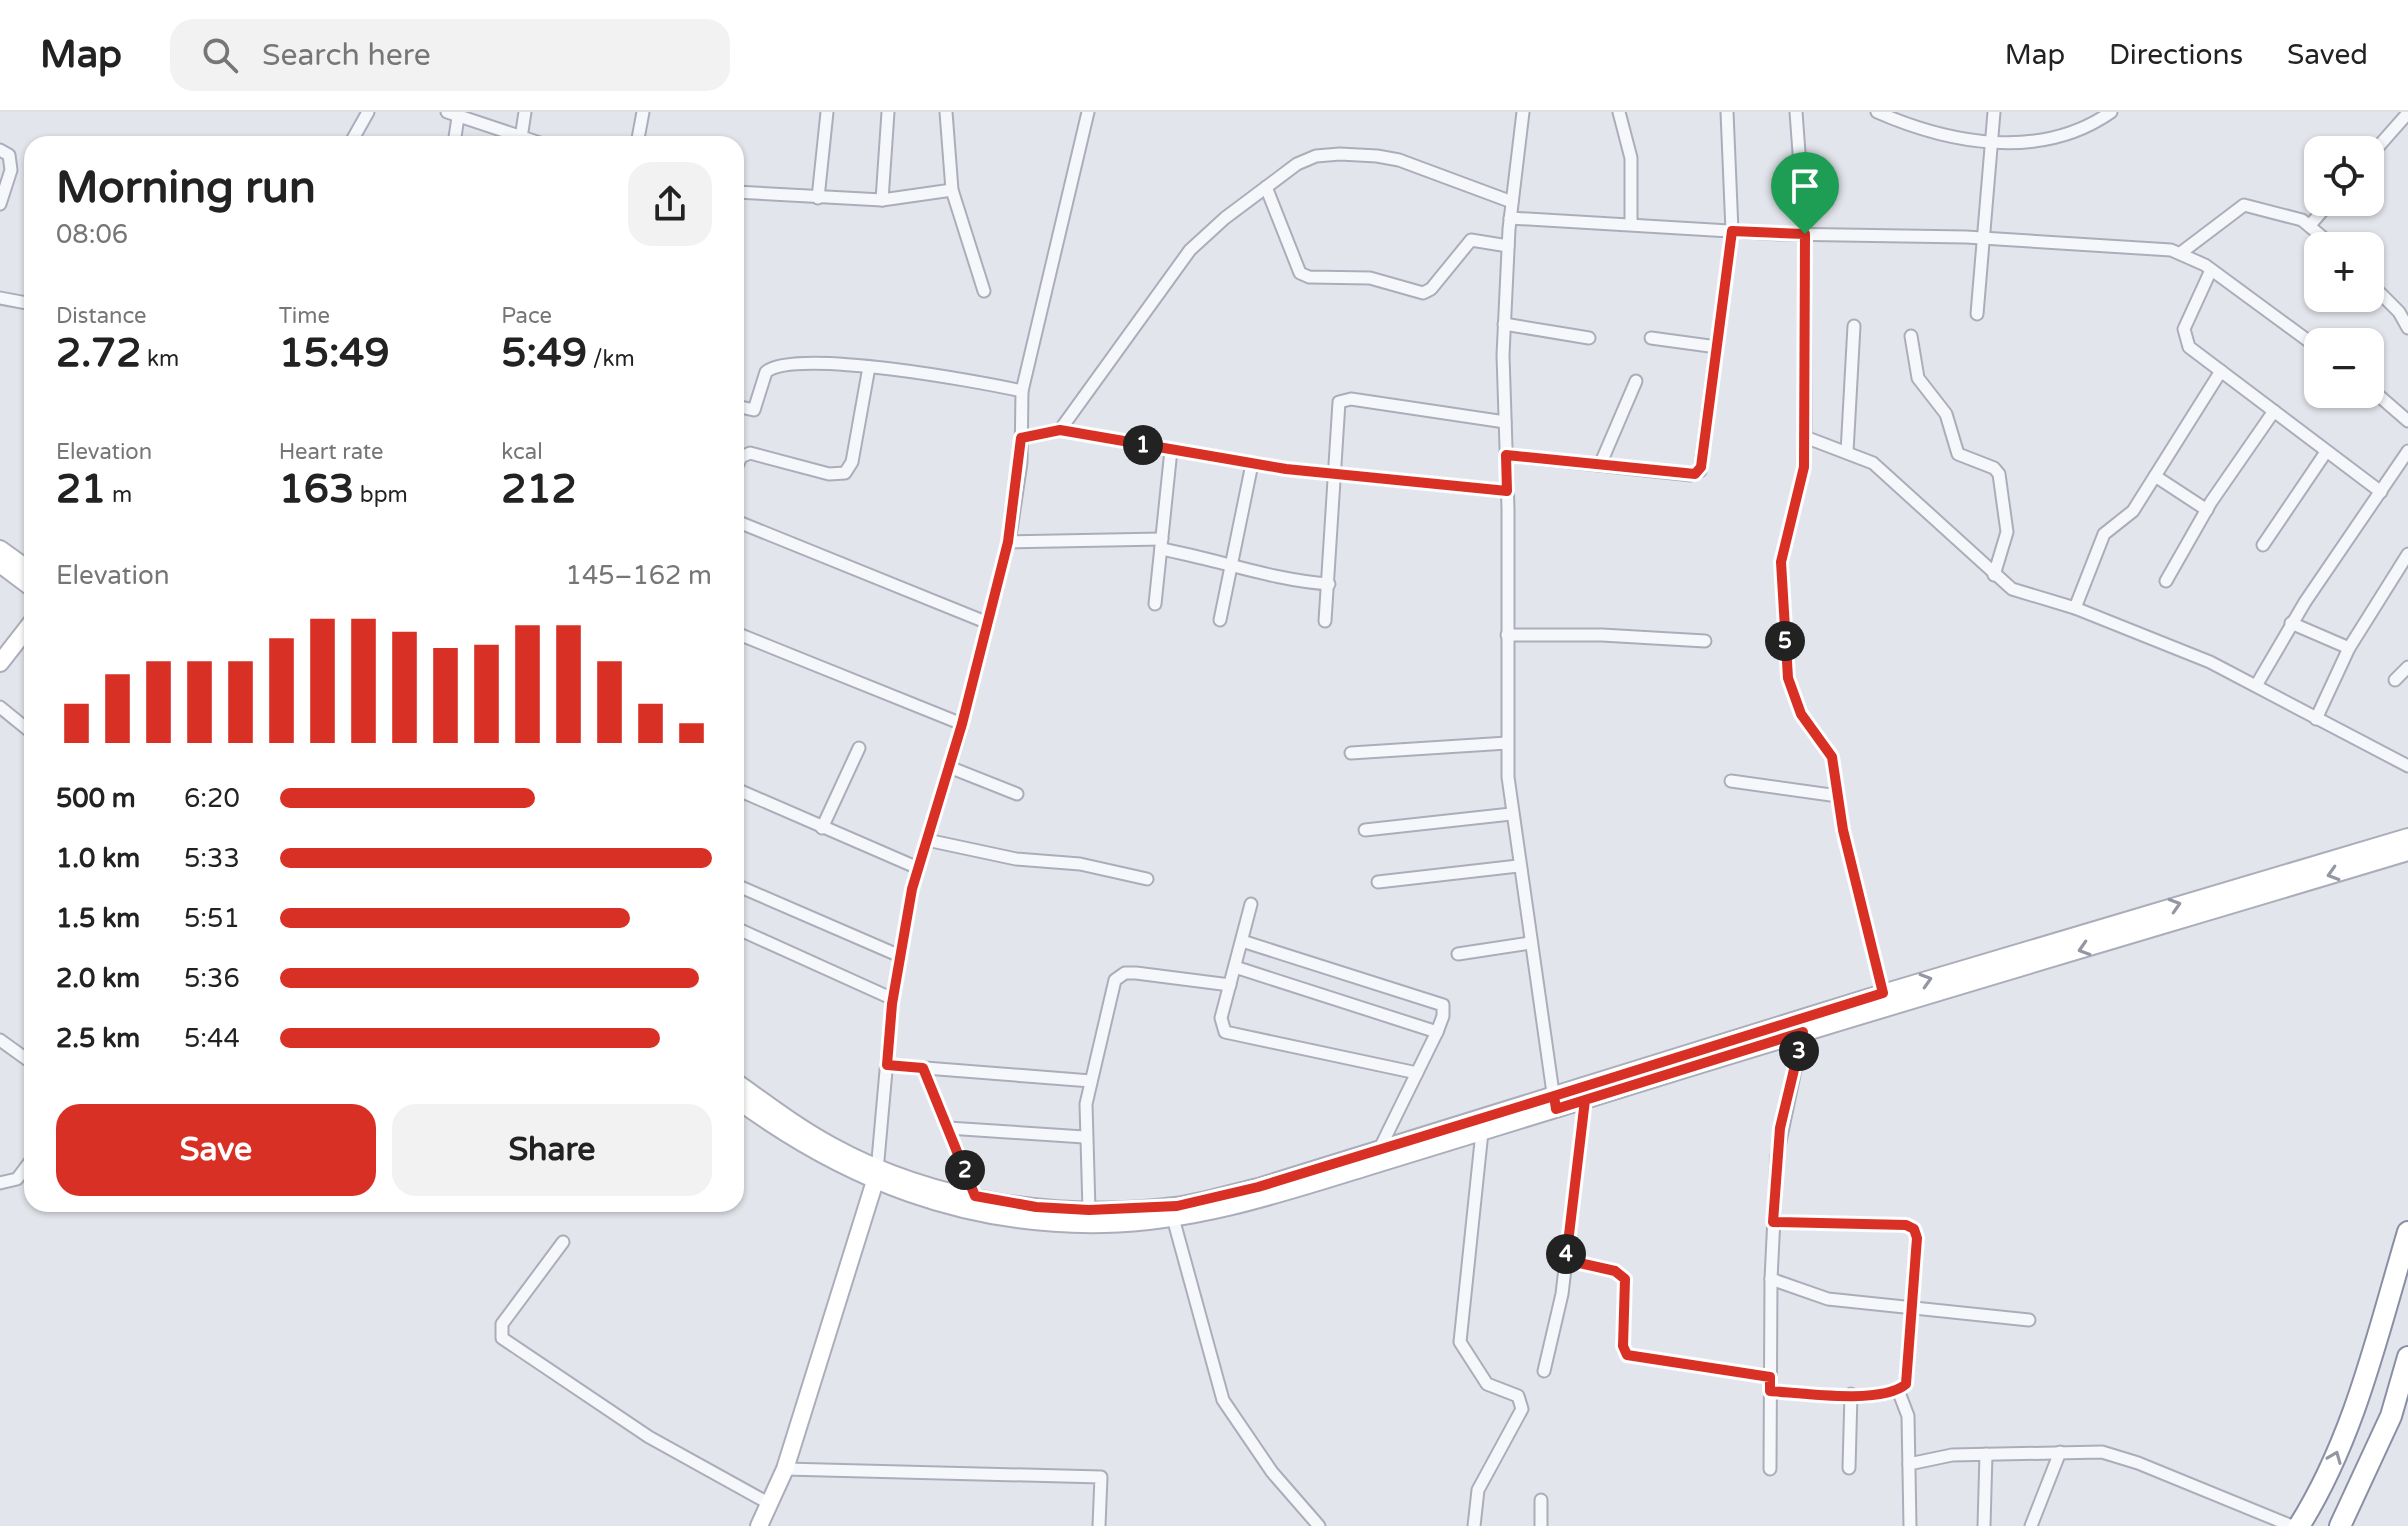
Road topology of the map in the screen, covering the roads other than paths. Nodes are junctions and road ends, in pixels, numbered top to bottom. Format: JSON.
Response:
{"nodes":[{"id":1,"x":368,"y":112,"type":"edge"},
{"id":2,"x":525,"y":112,"type":"edge"},
{"id":3,"x":643,"y":112,"type":"edge"},
{"id":4,"x":827,"y":112,"type":"edge"},
{"id":5,"x":888,"y":112,"type":"edge"},
{"id":6,"x":946,"y":112,"type":"edge"},
{"id":7,"x":1088,"y":112,"type":"edge"},
{"id":8,"x":1523,"y":112,"type":"edge"},
{"id":9,"x":1619,"y":112,"type":"edge"},
{"id":10,"x":1727,"y":112,"type":"edge"},
{"id":11,"x":1796,"y":112,"type":"edge"},
{"id":12,"x":1877,"y":112,"type":"edge"},
{"id":13,"x":1994,"y":112,"type":"edge"},
{"id":14,"x":2111,"y":112,"type":"edge"},
{"id":15,"x":2408,"y":113,"type":"edge"},
{"id":16,"x":452,"y":115,"type":"edge"},
{"id":17,"x":354,"y":136,"type":"edge"},
{"id":18,"x":453,"y":136,"type":"edge"},
{"id":19,"x":515,"y":136,"type":"edge"},
{"id":20,"x":521,"y":136,"type":"edge"},
{"id":21,"x":638,"y":136,"type":"edge"},
{"id":22,"x":2384,"y":140,"type":"edge"},
{"id":23,"x":1990,"y":142,"type":"junction"},
{"id":24,"x":0,"y":150,"type":"edge"},
{"id":25,"x":1266,"y":187,"type":"junction"},
{"id":26,"x":952,"y":190,"type":"junction"},
{"id":27,"x":744,"y":193,"type":"edge"},
{"id":28,"x":818,"y":198,"type":"junction"},
{"id":29,"x":882,"y":200,"type":"junction"},
{"id":30,"x":1512,"y":202,"type":"junction"},
{"id":31,"x":0,"y":204,"type":"edge"},
{"id":32,"x":2318,"y":216,"type":"edge"},
{"id":33,"x":1510,"y":218,"type":"junction"},
{"id":34,"x":1631,"y":224,"type":"junction"},
{"id":35,"x":2311,"y":224,"type":"junction"},
{"id":36,"x":1732,"y":231,"type":"junction"},
{"id":37,"x":2319,"y":232,"type":"edge"},
{"id":38,"x":1805,"y":234,"type":"junction"},
{"id":39,"x":1984,"y":239,"type":"junction"},
{"id":40,"x":1508,"y":246,"type":"junction"},
{"id":41,"x":2182,"y":252,"type":"junction"},
{"id":42,"x":2211,"y":270,"type":"junction"},
{"id":43,"x":984,"y":291,"type":"dead end"},
{"id":44,"x":2384,"y":297,"type":"edge"},
{"id":45,"x":0,"y":298,"type":"edge"},
{"id":46,"x":24,"y":302,"type":"edge"},
{"id":47,"x":1977,"y":314,"type":"dead end"},
{"id":48,"x":1504,"y":324,"type":"junction"},
{"id":49,"x":1854,"y":326,"type":"dead end"},
{"id":50,"x":2408,"y":328,"type":"edge"},
{"id":51,"x":1911,"y":336,"type":"dead end"},
{"id":52,"x":1589,"y":338,"type":"dead end"},
{"id":53,"x":1651,"y":338,"type":"dead end"},
{"id":54,"x":2304,"y":338,"type":"edge"},
{"id":55,"x":1717,"y":347,"type":"junction"},
{"id":56,"x":869,"y":367,"type":"junction"},
{"id":57,"x":2221,"y":371,"type":"junction"},
{"id":58,"x":1636,"y":381,"type":"dead end"},
{"id":59,"x":1022,"y":391,"type":"junction"},
{"id":60,"x":2384,"y":400,"type":"edge"},
{"id":61,"x":744,"y":408,"type":"edge"},
{"id":62,"x":2274,"y":411,"type":"junction"},
{"id":63,"x":2408,"y":421,"type":"edge"},
{"id":64,"x":1505,"y":422,"type":"junction"},
{"id":65,"x":1060,"y":430,"type":"junction"},
{"id":66,"x":1805,"y":437,"type":"junction"},
{"id":67,"x":1021,"y":438,"type":"junction"},
{"id":68,"x":1171,"y":450,"type":"junction"},
{"id":69,"x":2408,"y":451,"type":"edge"},
{"id":70,"x":1847,"y":452,"type":"junction"},
{"id":71,"x":2326,"y":452,"type":"junction"},
{"id":72,"x":1506,"y":455,"type":"junction"},
{"id":73,"x":744,"y":458,"type":"edge"},
{"id":74,"x":1252,"y":464,"type":"junction"},
{"id":75,"x":1600,"y":465,"type":"junction"},
{"id":76,"x":1335,"y":475,"type":"junction"},
{"id":77,"x":2155,"y":476,"type":"junction"},
{"id":78,"x":1507,"y":491,"type":"junction"},
{"id":79,"x":2381,"y":492,"type":"junction"},
{"id":80,"x":2207,"y":510,"type":"junction"},
{"id":81,"x":744,"y":524,"type":"edge"},
{"id":82,"x":1008,"y":542,"type":"junction"},
{"id":83,"x":1161,"y":544,"type":"junction"},
{"id":84,"x":2263,"y":545,"type":"dead end"},
{"id":85,"x":0,"y":549,"type":"edge"},
{"id":86,"x":2408,"y":554,"type":"edge"},
{"id":87,"x":1231,"y":563,"type":"junction"},
{"id":88,"x":0,"y":564,"type":"edge"},
{"id":89,"x":24,"y":566,"type":"edge"},
{"id":90,"x":1994,"y":575,"type":"junction"},
{"id":91,"x":2166,"y":581,"type":"dead end"},
{"id":92,"x":24,"y":582,"type":"edge"},
{"id":93,"x":1329,"y":584,"type":"junction"},
{"id":94,"x":1155,"y":604,"type":"dead end"},
{"id":95,"x":2075,"y":608,"type":"junction"},
{"id":96,"x":1220,"y":620,"type":"dead end"},
{"id":97,"x":1325,"y":621,"type":"dead end"},
{"id":98,"x":988,"y":623,"type":"junction"},
{"id":99,"x":2291,"y":623,"type":"junction"},
{"id":100,"x":24,"y":632,"type":"edge"},
{"id":101,"x":1507,"y":635,"type":"junction"},
{"id":102,"x":744,"y":636,"type":"edge"},
{"id":103,"x":1705,"y":641,"type":"dead end"},
{"id":104,"x":2349,"y":648,"type":"junction"},
{"id":105,"x":0,"y":663,"type":"edge"},
{"id":106,"x":2408,"y":667,"type":"edge"},
{"id":107,"x":2395,"y":680,"type":"dead end"},
{"id":108,"x":2257,"y":684,"type":"junction"},
{"id":109,"x":0,"y":707,"type":"edge"},
{"id":110,"x":2316,"y":719,"type":"junction"},
{"id":111,"x":962,"y":724,"type":"junction"},
{"id":112,"x":24,"y":726,"type":"edge"},
{"id":113,"x":1507,"y":743,"type":"junction"},
{"id":114,"x":859,"y":748,"type":"dead end"},
{"id":115,"x":1351,"y":753,"type":"dead end"},
{"id":116,"x":2408,"y":766,"type":"edge"},
{"id":117,"x":949,"y":767,"type":"junction"},
{"id":118,"x":1731,"y":781,"type":"dead end"},
{"id":119,"x":744,"y":793,"type":"edge"},
{"id":120,"x":1017,"y":794,"type":"dead end"},
{"id":121,"x":1838,"y":796,"type":"junction"},
{"id":122,"x":1511,"y":814,"type":"junction"},
{"id":123,"x":822,"y":828,"type":"junction"},
{"id":124,"x":1365,"y":830,"type":"dead end"},
{"id":125,"x":2408,"y":837,"type":"edge"},
{"id":126,"x":927,"y":840,"type":"junction"},
{"id":127,"x":2408,"y":852,"type":"edge"},
{"id":128,"x":1518,"y":866,"type":"junction"},
{"id":129,"x":918,"y":868,"type":"junction"},
{"id":130,"x":1147,"y":879,"type":"dead end"},
{"id":131,"x":1378,"y":882,"type":"dead end"},
{"id":132,"x":744,"y":888,"type":"edge"},
{"id":133,"x":1251,"y":904,"type":"dead end"},
{"id":134,"x":744,"y":932,"type":"edge"},
{"id":135,"x":1242,"y":941,"type":"junction"},
{"id":136,"x":1530,"y":943,"type":"junction"},
{"id":137,"x":1458,"y":954,"type":"dead end"},
{"id":138,"x":900,"y":956,"type":"junction"},
{"id":139,"x":1235,"y":967,"type":"junction"},
{"id":140,"x":1230,"y":985,"type":"junction"},
{"id":141,"x":893,"y":999,"type":"junction"},
{"id":142,"x":1885,"y":1001,"type":"junction"},
{"id":143,"x":1437,"y":1032,"type":"junction"},
{"id":144,"x":1803,"y":1032,"type":"junction"},
{"id":145,"x":0,"y":1040,"type":"edge"},
{"id":146,"x":24,"y":1057,"type":"edge"},
{"id":147,"x":887,"y":1065,"type":"junction"},
{"id":148,"x":923,"y":1068,"type":"junction"},
{"id":149,"x":1417,"y":1073,"type":"junction"},
{"id":150,"x":1091,"y":1081,"type":"junction"},
{"id":151,"x":744,"y":1087,"type":"edge"},
{"id":152,"x":1585,"y":1100,"type":"junction"},
{"id":153,"x":1555,"y":1102,"type":"junction"},
{"id":154,"x":744,"y":1104,"type":"edge"},
{"id":155,"x":948,"y":1128,"type":"junction"},
{"id":156,"x":1482,"y":1132,"type":"junction"},
{"id":157,"x":1084,"y":1137,"type":"junction"},
{"id":158,"x":1380,"y":1148,"type":"junction"},
{"id":159,"x":24,"y":1170,"type":"edge"},
{"id":160,"x":876,"y":1174,"type":"junction"},
{"id":161,"x":0,"y":1183,"type":"edge"},
{"id":162,"x":975,"y":1196,"type":"junction"},
{"id":163,"x":1089,"y":1210,"type":"junction"},
{"id":164,"x":1173,"y":1218,"type":"junction"},
{"id":165,"x":1773,"y":1222,"type":"junction"},
{"id":166,"x":2408,"y":1232,"type":"edge"},
{"id":167,"x":563,"y":1242,"type":"dead end"},
{"id":168,"x":1566,"y":1260,"type":"junction"},
{"id":169,"x":1771,"y":1279,"type":"junction"},
{"id":170,"x":1912,"y":1309,"type":"junction"},
{"id":171,"x":2029,"y":1320,"type":"dead end"},
{"id":172,"x":2408,"y":1357,"type":"edge"},
{"id":173,"x":1544,"y":1371,"type":"dead end"},
{"id":174,"x":1770,"y":1377,"type":"junction"},
{"id":175,"x":1898,"y":1390,"type":"junction"},
{"id":176,"x":1770,"y":1391,"type":"junction"},
{"id":177,"x":1851,"y":1394,"type":"junction"},
{"id":178,"x":2060,"y":1452,"type":"junction"},
{"id":179,"x":1986,"y":1454,"type":"junction"},
{"id":180,"x":1909,"y":1464,"type":"junction"},
{"id":181,"x":1849,"y":1468,"type":"dead end"},
{"id":182,"x":785,"y":1469,"type":"junction"},
{"id":183,"x":1770,"y":1469,"type":"dead end"},
{"id":184,"x":1481,"y":1481,"type":"junction"},
{"id":185,"x":1541,"y":1500,"type":"dead end"},
{"id":186,"x":770,"y":1504,"type":"junction"},
{"id":187,"x":759,"y":1526,"type":"edge"},
{"id":188,"x":1099,"y":1526,"type":"edge"},
{"id":189,"x":1319,"y":1526,"type":"edge"},
{"id":190,"x":1474,"y":1526,"type":"edge"},
{"id":191,"x":1483,"y":1526,"type":"edge"},
{"id":192,"x":1541,"y":1526,"type":"edge"},
{"id":193,"x":1910,"y":1526,"type":"edge"},
{"id":194,"x":1984,"y":1526,"type":"edge"},
{"id":195,"x":2031,"y":1526,"type":"edge"},
{"id":196,"x":2292,"y":1526,"type":"edge"},
{"id":197,"x":2299,"y":1526,"type":"edge"},
{"id":198,"x":2340,"y":1526,"type":"edge"}],
"edges":[{"from":1,"to":17,"type":"street"},
{"from":2,"to":20,"type":"street"},
{"from":3,"to":21,"type":"street"},
{"from":4,"to":28,"type":"street"},
{"from":5,"to":29,"type":"street"},
{"from":6,"to":26,"type":"street"},
{"from":7,"to":59,"type":"street"},
{"from":8,"to":30,"type":"street"},
{"from":9,"to":34,"type":"street"},
{"from":10,"to":36,"type":"street"},
{"from":11,"to":38,"type":"street"},
{"from":12,"to":23,"type":"street"},
{"from":13,"to":23,"type":"street"},
{"from":14,"to":23,"type":"street"},
{"from":15,"to":22,"type":"street"},
{"from":16,"to":18,"type":"street"},
{"from":16,"to":19,"type":"street"},
{"from":23,"to":39,"type":"street"},
{"from":24,"to":31,"type":"street"},
{"from":25,"to":30,"type":"street"},
{"from":25,"to":40,"type":"street"},
{"from":25,"to":65,"type":"street"},
{"from":26,"to":29,"type":"street"},
{"from":26,"to":43,"type":"street"},
{"from":27,"to":28,"type":"street"},
{"from":28,"to":29,"type":"street"},
{"from":30,"to":33,"type":"street"},
{"from":32,"to":35,"type":"street"},
{"from":33,"to":34,"type":"street"},
{"from":33,"to":40,"type":"street"},
{"from":34,"to":36,"type":"street"},
{"from":35,"to":37,"type":"street"},
{"from":35,"to":41,"type":"street"},
{"from":36,"to":38,"type":"street"},
{"from":36,"to":55,"type":"street"},
{"from":38,"to":39,"type":"street"},
{"from":38,"to":66,"type":"street"},
{"from":39,"to":41,"type":"street"},
{"from":39,"to":47,"type":"street"},
{"from":40,"to":48,"type":"street"},
{"from":41,"to":42,"type":"street"},
{"from":42,"to":54,"type":"street"},
{"from":42,"to":57,"type":"street"},
{"from":44,"to":50,"type":"street"},
{"from":45,"to":46,"type":"street"},
{"from":48,"to":52,"type":"street"},
{"from":48,"to":64,"type":"street"},
{"from":49,"to":70,"type":"street"},
{"from":51,"to":90,"type":"street"},
{"from":53,"to":55,"type":"street"},
{"from":55,"to":75,"type":"street"},
{"from":56,"to":59,"type":"street"},
{"from":56,"to":61,"type":"street"},
{"from":56,"to":73,"type":"street"},
{"from":57,"to":62,"type":"street"},
{"from":57,"to":77,"type":"street"},
{"from":58,"to":75,"type":"street"},
{"from":59,"to":67,"type":"street"},
{"from":60,"to":63,"type":"street"},
{"from":62,"to":71,"type":"street"},
{"from":62,"to":80,"type":"street"},
{"from":64,"to":72,"type":"street"},
{"from":64,"to":76,"type":"street"},
{"from":65,"to":67,"type":"street"},
{"from":65,"to":68,"type":"street"},
{"from":66,"to":70,"type":"street"},
{"from":66,"to":121,"type":"street"},
{"from":67,"to":82,"type":"street"},
{"from":68,"to":74,"type":"street"},
{"from":68,"to":83,"type":"street"},
{"from":69,"to":79,"type":"street"},
{"from":70,"to":90,"type":"street"},
{"from":71,"to":79,"type":"street"},
{"from":71,"to":84,"type":"street"},
{"from":72,"to":75,"type":"street"},
{"from":72,"to":78,"type":"street"},
{"from":74,"to":76,"type":"street"},
{"from":74,"to":87,"type":"street"},
{"from":76,"to":78,"type":"street"},
{"from":76,"to":93,"type":"street"},
{"from":77,"to":80,"type":"street"},
{"from":77,"to":95,"type":"street"},
{"from":78,"to":101,"type":"street"},
{"from":79,"to":99,"type":"street"},
{"from":80,"to":91,"type":"street"},
{"from":81,"to":98,"type":"street"},
{"from":82,"to":83,"type":"street"},
{"from":82,"to":98,"type":"street"},
{"from":83,"to":87,"type":"street"},
{"from":83,"to":94,"type":"street"},
{"from":85,"to":89,"type":"main road"},
{"from":86,"to":104,"type":"street"},
{"from":87,"to":93,"type":"street"},
{"from":87,"to":96,"type":"street"},
{"from":88,"to":92,"type":"main road"},
{"from":90,"to":95,"type":"street"},
{"from":93,"to":97,"type":"street"},
{"from":95,"to":108,"type":"street"},
{"from":98,"to":111,"type":"street"},
{"from":99,"to":104,"type":"street"},
{"from":99,"to":108,"type":"street"},
{"from":100,"to":105,"type":"main road"},
{"from":101,"to":103,"type":"street"},
{"from":101,"to":113,"type":"street"},
{"from":102,"to":111,"type":"street"},
{"from":104,"to":110,"type":"street"},
{"from":106,"to":107,"type":"street"},
{"from":108,"to":110,"type":"street"},
{"from":109,"to":112,"type":"street"},
{"from":110,"to":116,"type":"street"},
{"from":111,"to":117,"type":"street"},
{"from":113,"to":115,"type":"street"},
{"from":113,"to":122,"type":"street"},
{"from":114,"to":123,"type":"street"},
{"from":117,"to":120,"type":"street"},
{"from":117,"to":126,"type":"street"},
{"from":118,"to":121,"type":"street"},
{"from":119,"to":123,"type":"street"},
{"from":121,"to":142,"type":"street"},
{"from":122,"to":124,"type":"street"},
{"from":122,"to":128,"type":"street"},
{"from":123,"to":129,"type":"street"},
{"from":142,"to":125,"type":"main road","one_way":true},
{"from":126,"to":129,"type":"street"},
{"from":126,"to":130,"type":"street"},
{"from":127,"to":142,"type":"main road","one_way":true},
{"from":128,"to":131,"type":"street"},
{"from":128,"to":136,"type":"street"},
{"from":129,"to":138,"type":"street"},
{"from":132,"to":138,"type":"street"},
{"from":133,"to":135,"type":"street"},
{"from":134,"to":141,"type":"street"},
{"from":135,"to":139,"type":"street"},
{"from":135,"to":143,"type":"street"},
{"from":136,"to":137,"type":"street"},
{"from":136,"to":153,"type":"street"},
{"from":138,"to":141,"type":"street"},
{"from":139,"to":140,"type":"street"},
{"from":139,"to":143,"type":"street"},
{"from":140,"to":149,"type":"street"},
{"from":140,"to":150,"type":"street"},
{"from":141,"to":147,"type":"street"},
{"from":142,"to":144,"type":"main road"},
{"from":142,"to":153,"type":"main road"},
{"from":143,"to":149,"type":"street"},
{"from":144,"to":152,"type":"main road"},
{"from":144,"to":165,"type":"street"},
{"from":145,"to":146,"type":"street"},
{"from":147,"to":148,"type":"street"},
{"from":147,"to":160,"type":"street"},
{"from":148,"to":150,"type":"street"},
{"from":148,"to":155,"type":"street"},
{"from":149,"to":158,"type":"street"},
{"from":150,"to":157,"type":"street"},
{"from":151,"to":160,"type":"main road"},
{"from":152,"to":153,"type":"main road"},
{"from":152,"to":168,"type":"street"},
{"from":153,"to":156,"type":"main road"},
{"from":153,"to":158,"type":"main road"},
{"from":154,"to":160,"type":"main road"},
{"from":155,"to":157,"type":"street"},
{"from":155,"to":162,"type":"street"},
{"from":156,"to":164,"type":"main road"},
{"from":156,"to":184,"type":"street"},
{"from":157,"to":163,"type":"street"},
{"from":158,"to":163,"type":"main road"},
{"from":159,"to":161,"type":"street"},
{"from":160,"to":162,"type":"main road"},
{"from":160,"to":164,"type":"main road"},
{"from":160,"to":182,"type":"main road"},
{"from":162,"to":163,"type":"main road"},
{"from":164,"to":189,"type":"street"},
{"from":165,"to":169,"type":"street"},
{"from":165,"to":170,"type":"street"},
{"from":197,"to":166,"type":"highway","one_way":true},
{"from":167,"to":186,"type":"street"},
{"from":168,"to":173,"type":"street"},
{"from":168,"to":174,"type":"street"},
{"from":169,"to":170,"type":"street"},
{"from":169,"to":174,"type":"street"},
{"from":170,"to":171,"type":"street"},
{"from":170,"to":175,"type":"street"},
{"from":172,"to":198,"type":"highway"},
{"from":174,"to":176,"type":"street"},
{"from":175,"to":177,"type":"street"},
{"from":175,"to":180,"type":"street"},
{"from":176,"to":177,"type":"street"},
{"from":176,"to":183,"type":"street"},
{"from":177,"to":181,"type":"street"},
{"from":178,"to":179,"type":"street"},
{"from":178,"to":195,"type":"street"},
{"from":178,"to":196,"type":"street"},
{"from":179,"to":180,"type":"street"},
{"from":179,"to":194,"type":"street"},
{"from":180,"to":193,"type":"street"},
{"from":182,"to":186,"type":"main road"},
{"from":182,"to":188,"type":"street"},
{"from":184,"to":190,"type":"street"},
{"from":184,"to":191,"type":"street"},
{"from":185,"to":192,"type":"street"},
{"from":186,"to":187,"type":"main road"}]}
